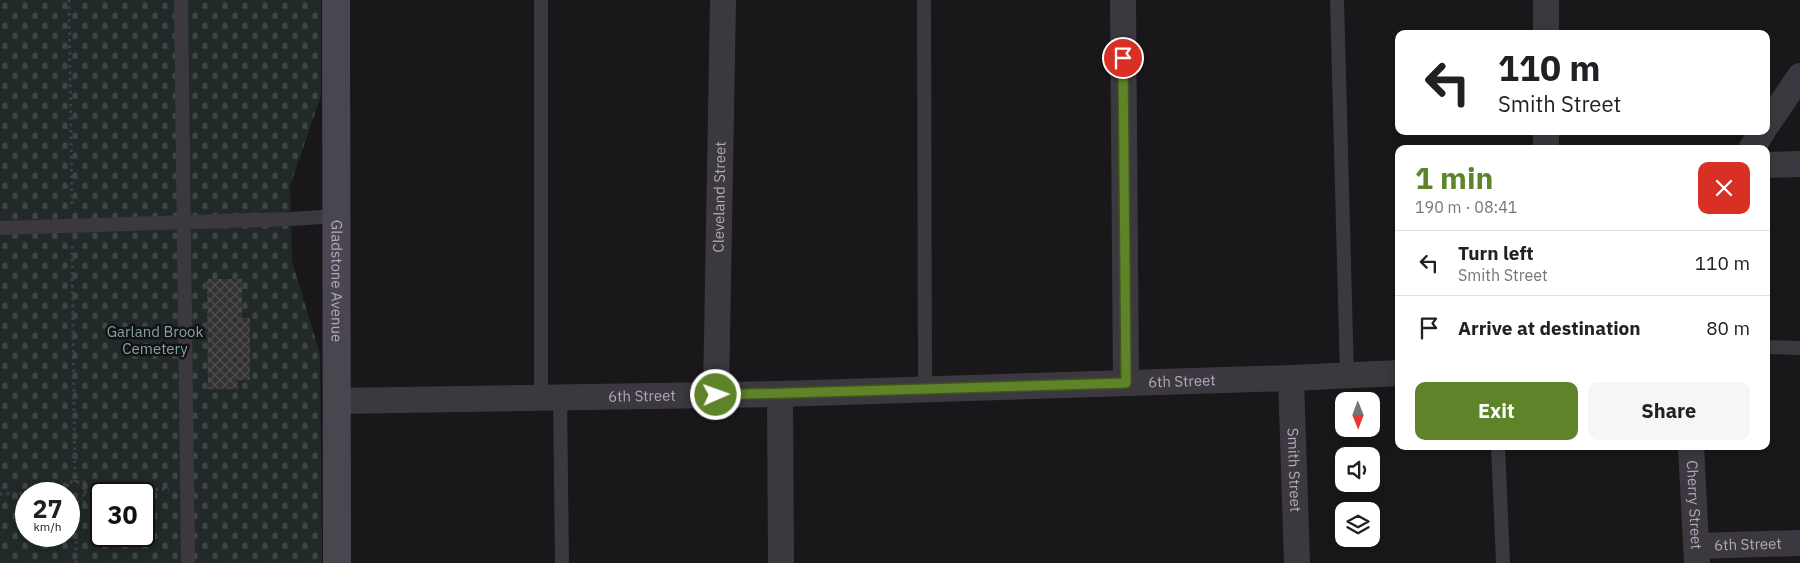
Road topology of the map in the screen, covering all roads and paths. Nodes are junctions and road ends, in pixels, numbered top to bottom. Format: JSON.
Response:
{"nodes":[{"id":1,"x":181,"y":0,"type":"edge"},
{"id":2,"x":336,"y":0,"type":"edge"},
{"id":3,"x":541,"y":0,"type":"edge"},
{"id":4,"x":723,"y":0,"type":"edge"},
{"id":5,"x":924,"y":0,"type":"edge"},
{"id":6,"x":1123,"y":0,"type":"edge"},
{"id":7,"x":1337,"y":0,"type":"edge"},
{"id":8,"x":1546,"y":0,"type":"edge"},
{"id":9,"x":1546,"y":30,"type":"edge"},
{"id":10,"x":1800,"y":76,"type":"edge"},
{"id":11,"x":1770,"y":120,"type":"edge"},
{"id":12,"x":1800,"y":164,"type":"edge"},
{"id":13,"x":1770,"y":165,"type":"edge"},
{"id":14,"x":336,"y":216,"type":"junction"},
{"id":15,"x":184,"y":222,"type":"junction"},
{"id":16,"x":0,"y":228,"type":"edge"},
{"id":17,"x":1770,"y":347,"type":"edge"},
{"id":18,"x":1800,"y":348,"type":"edge"},
{"id":19,"x":1395,"y":373,"type":"edge"},
{"id":20,"x":1347,"y":376,"type":"junction"},
{"id":21,"x":1291,"y":378,"type":"junction"},
{"id":22,"x":1126,"y":383,"type":"junction"},
{"id":23,"x":925,"y":389,"type":"junction"},
{"id":24,"x":780,"y":394,"type":"junction"},
{"id":25,"x":716,"y":395,"type":"junction"},
{"id":26,"x":550,"y":397,"type":"junction"},
{"id":27,"x":336,"y":400,"type":"junction"},
{"id":28,"x":1498,"y":450,"type":"edge"},
{"id":29,"x":1691,"y":450,"type":"edge"},
{"id":30,"x":80,"y":482,"type":"edge"},
{"id":31,"x":187,"y":488,"type":"junction"},
{"id":32,"x":84,"y":492,"type":"junction"},
{"id":33,"x":0,"y":494,"type":"edge"},
{"id":34,"x":15,"y":494,"type":"edge"},
{"id":35,"x":80,"y":502,"type":"edge"},
{"id":36,"x":1800,"y":543,"type":"edge"},
{"id":37,"x":76,"y":547,"type":"edge"},
{"id":38,"x":1696,"y":554,"type":"edge"},
{"id":39,"x":76,"y":563,"type":"edge"},
{"id":40,"x":188,"y":563,"type":"edge"},
{"id":41,"x":337,"y":563,"type":"edge"},
{"id":42,"x":562,"y":563,"type":"edge"},
{"id":43,"x":781,"y":563,"type":"edge"},
{"id":44,"x":1297,"y":563,"type":"edge"},
{"id":45,"x":1503,"y":563,"type":"edge"}],
"edges":[{"from":1,"to":15,"type":"lane"},
{"from":2,"to":14,"type":"street","name":"Gladstone Avenue"},
{"from":3,"to":26,"type":"lane"},
{"from":4,"to":25,"type":"street","name":"Cleveland Street"},
{"from":5,"to":23,"type":"lane"},
{"from":6,"to":22,"type":"street"},
{"from":7,"to":20,"type":"lane"},
{"from":8,"to":9,"type":"street"},
{"from":10,"to":11,"type":"street"},
{"from":12,"to":13,"type":"street"},
{"from":14,"to":15,"type":"lane"},
{"from":14,"to":27,"type":"street","name":"Gladstone Avenue"},
{"from":15,"to":16,"type":"lane"},
{"from":15,"to":31,"type":"lane"},
{"from":17,"to":18,"type":"lane"},
{"from":19,"to":20,"type":"street","name":"6th Street"},
{"from":20,"to":21,"type":"street","name":"6th Street"},
{"from":21,"to":22,"type":"street","name":"6th Street"},
{"from":21,"to":44,"type":"street","name":"Smith Street"},
{"from":22,"to":23,"type":"street","name":"6th Street"},
{"from":23,"to":24,"type":"street","name":"6th Street"},
{"from":24,"to":25,"type":"street","name":"6th Street"},
{"from":24,"to":43,"type":"street"},
{"from":25,"to":26,"type":"street","name":"6th Street"},
{"from":26,"to":27,"type":"street","name":"6th Street"},
{"from":26,"to":42,"type":"lane"},
{"from":27,"to":41,"type":"street","name":"Gladstone Avenue"},
{"from":28,"to":45,"type":"lane"},
{"from":29,"to":38,"type":"street","name":"Cherry Street"},
{"from":30,"to":32,"type":"path"},
{"from":31,"to":32,"type":"path"},
{"from":31,"to":40,"type":"lane"},
{"from":32,"to":35,"type":"path"},
{"from":33,"to":34,"type":"path"},
{"from":36,"to":38,"type":"street","name":"6th Street"},
{"from":37,"to":39,"type":"path"}]}
